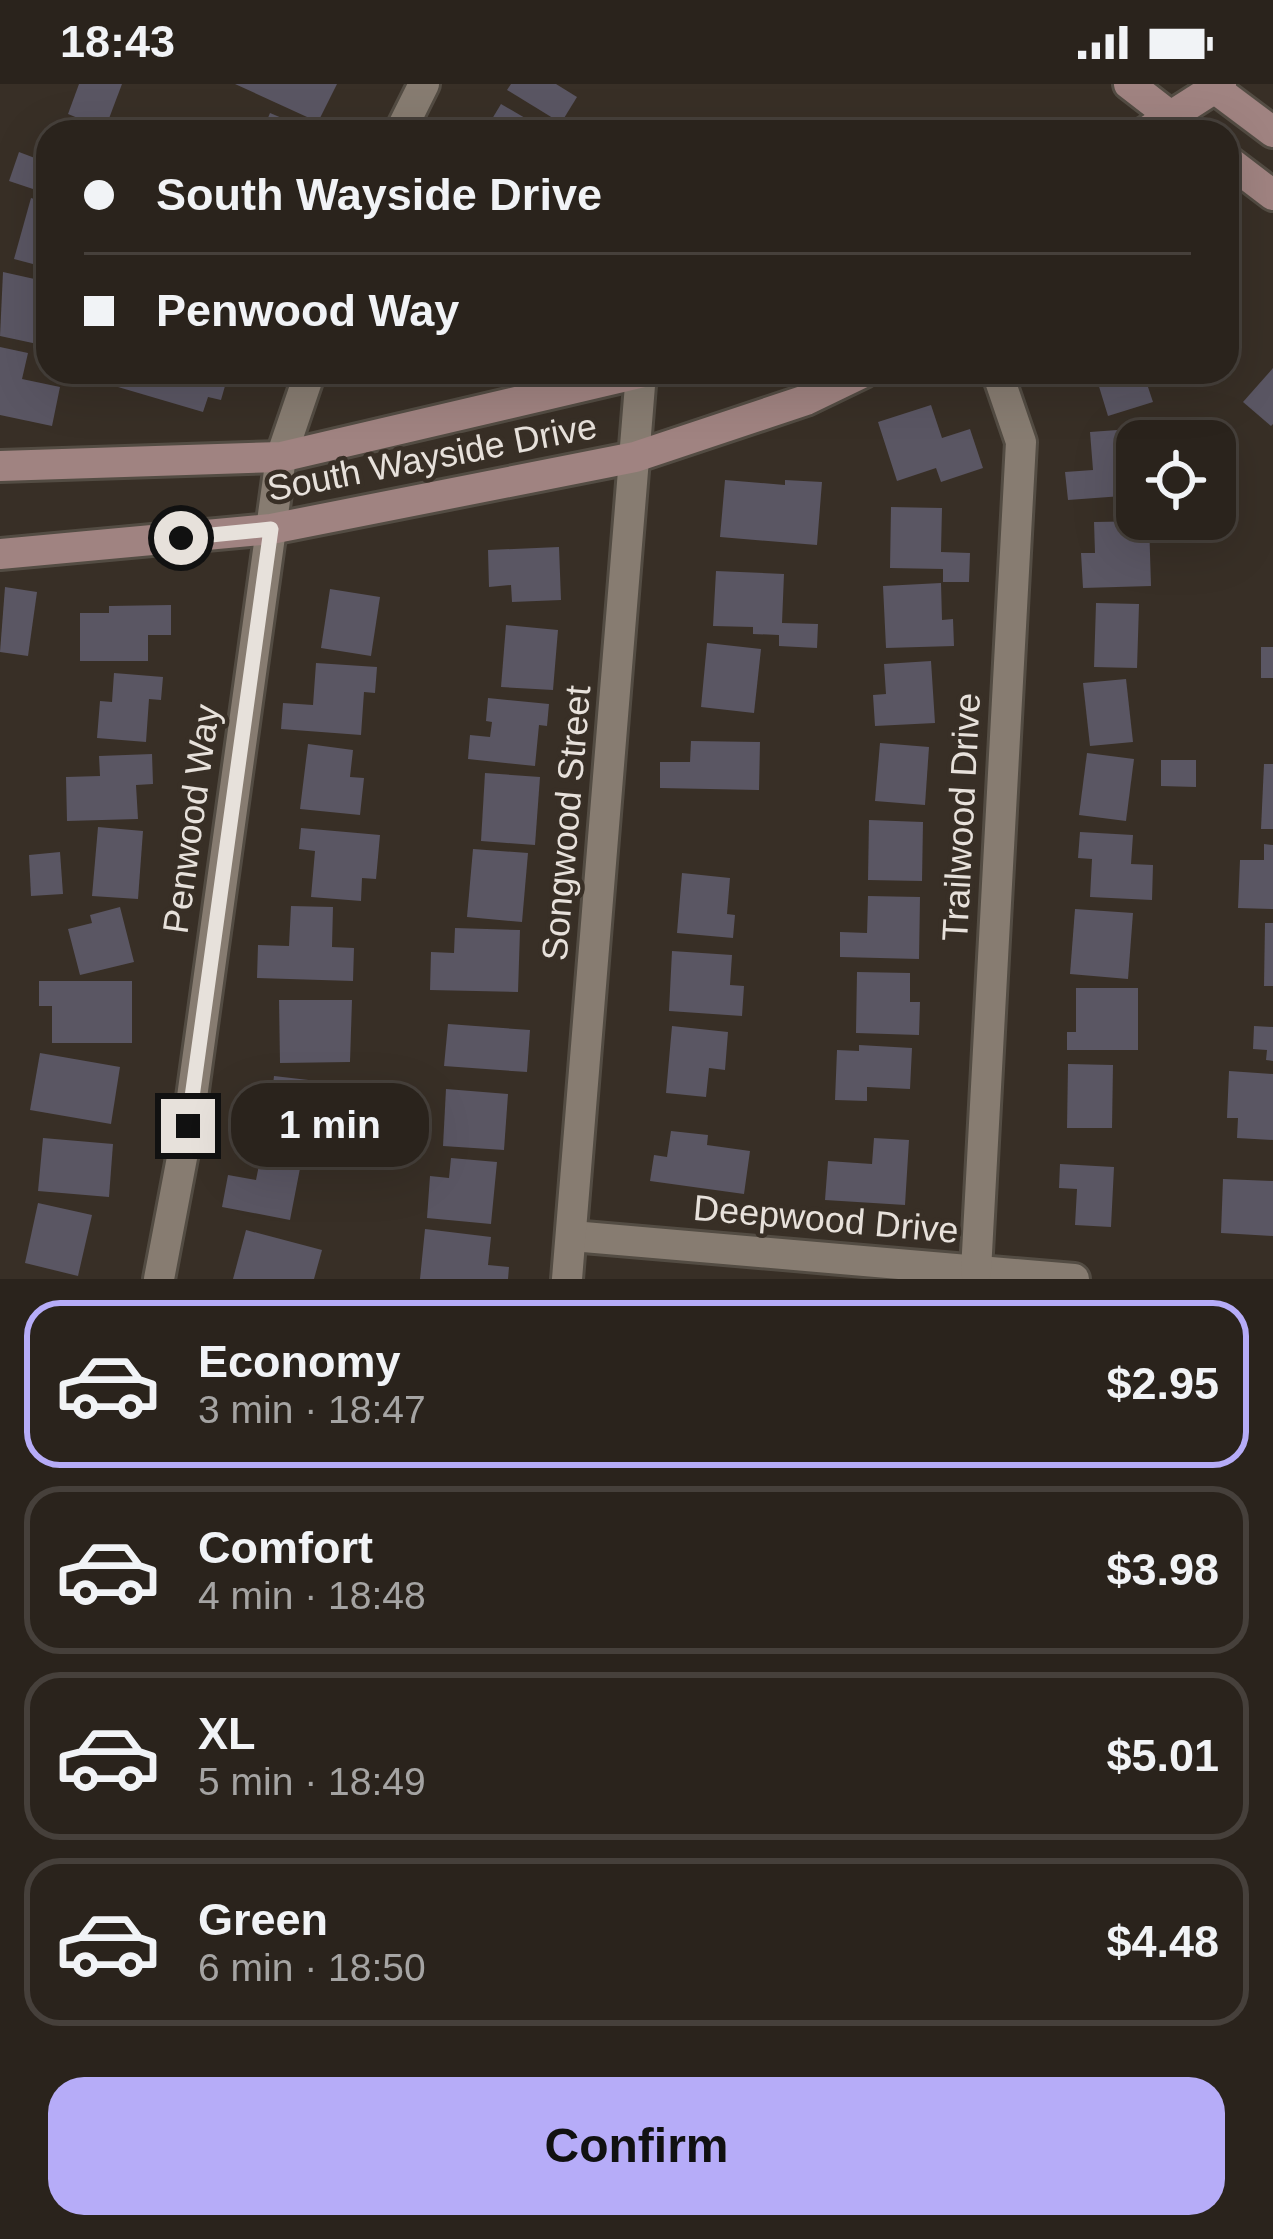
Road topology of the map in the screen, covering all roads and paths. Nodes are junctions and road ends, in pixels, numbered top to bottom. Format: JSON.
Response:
{"nodes":[{"id":1,"x":424,"y":84,"type":"edge"},
{"id":2,"x":1129,"y":84,"type":"edge"},
{"id":3,"x":1215,"y":85,"type":"edge"},
{"id":4,"x":406,"y":120,"type":"edge"},
{"id":5,"x":1163,"y":120,"type":"edge"},
{"id":6,"x":1178,"y":120,"type":"edge"},
{"id":7,"x":1273,"y":136,"type":"edge"},
{"id":8,"x":1239,"y":158,"type":"edge"},
{"id":9,"x":1239,"y":171,"type":"edge"},
{"id":10,"x":1273,"y":195,"type":"edge"},
{"id":11,"x":306,"y":384,"type":"edge"},
{"id":12,"x":595,"y":384,"type":"edge"},
{"id":13,"x":641,"y":384,"type":"edge"},
{"id":14,"x":839,"y":384,"type":"edge"},
{"id":15,"x":1001,"y":384,"type":"edge"},
{"id":16,"x":281,"y":457,"type":"junction"},
{"id":17,"x":634,"y":457,"type":"junction"},
{"id":18,"x":0,"y":466,"type":"edge"},
{"id":19,"x":271,"y":529,"type":"junction"},
{"id":20,"x":0,"y":554,"type":"edge"},
{"id":21,"x":572,"y":1236,"type":"junction"},
{"id":22,"x":976,"y":1271,"type":"junction"},
{"id":23,"x":159,"y":1279,"type":"edge"},
{"id":24,"x":567,"y":1279,"type":"edge"},
{"id":25,"x":1074,"y":1279,"type":"edge"}],
"edges":[{"from":1,"to":4,"type":"street"},
{"from":2,"to":5,"type":"main road"},
{"from":3,"to":6,"type":"main road"},
{"from":3,"to":7,"type":"main road"},
{"from":7,"to":8,"type":"main road"},
{"from":9,"to":10,"type":"main road"},
{"from":11,"to":16,"type":"street","name":"Penwood Way"},
{"from":12,"to":16,"type":"main road","name":"South Wayside Drive"},
{"from":13,"to":17,"type":"street","name":"Songwood Street"},
{"from":14,"to":17,"type":"main road","name":"South Wayside Drive"},
{"from":15,"to":22,"type":"street","name":"Trailwood Drive"},
{"from":16,"to":18,"type":"main road","name":"South Wayside Drive"},
{"from":16,"to":19,"type":"street","name":"Penwood Way"},
{"from":17,"to":19,"type":"main road","name":"South Wayside Drive"},
{"from":17,"to":21,"type":"street","name":"Songwood Street"},
{"from":19,"to":20,"type":"main road","name":"South Wayside Drive"},
{"from":19,"to":23,"type":"street","name":"Penwood Way"},
{"from":21,"to":22,"type":"street","name":"Deepwood Drive"},
{"from":21,"to":24,"type":"street","name":"Songwood Street"},
{"from":22,"to":25,"type":"street","name":"Deepwood Drive"}]}
